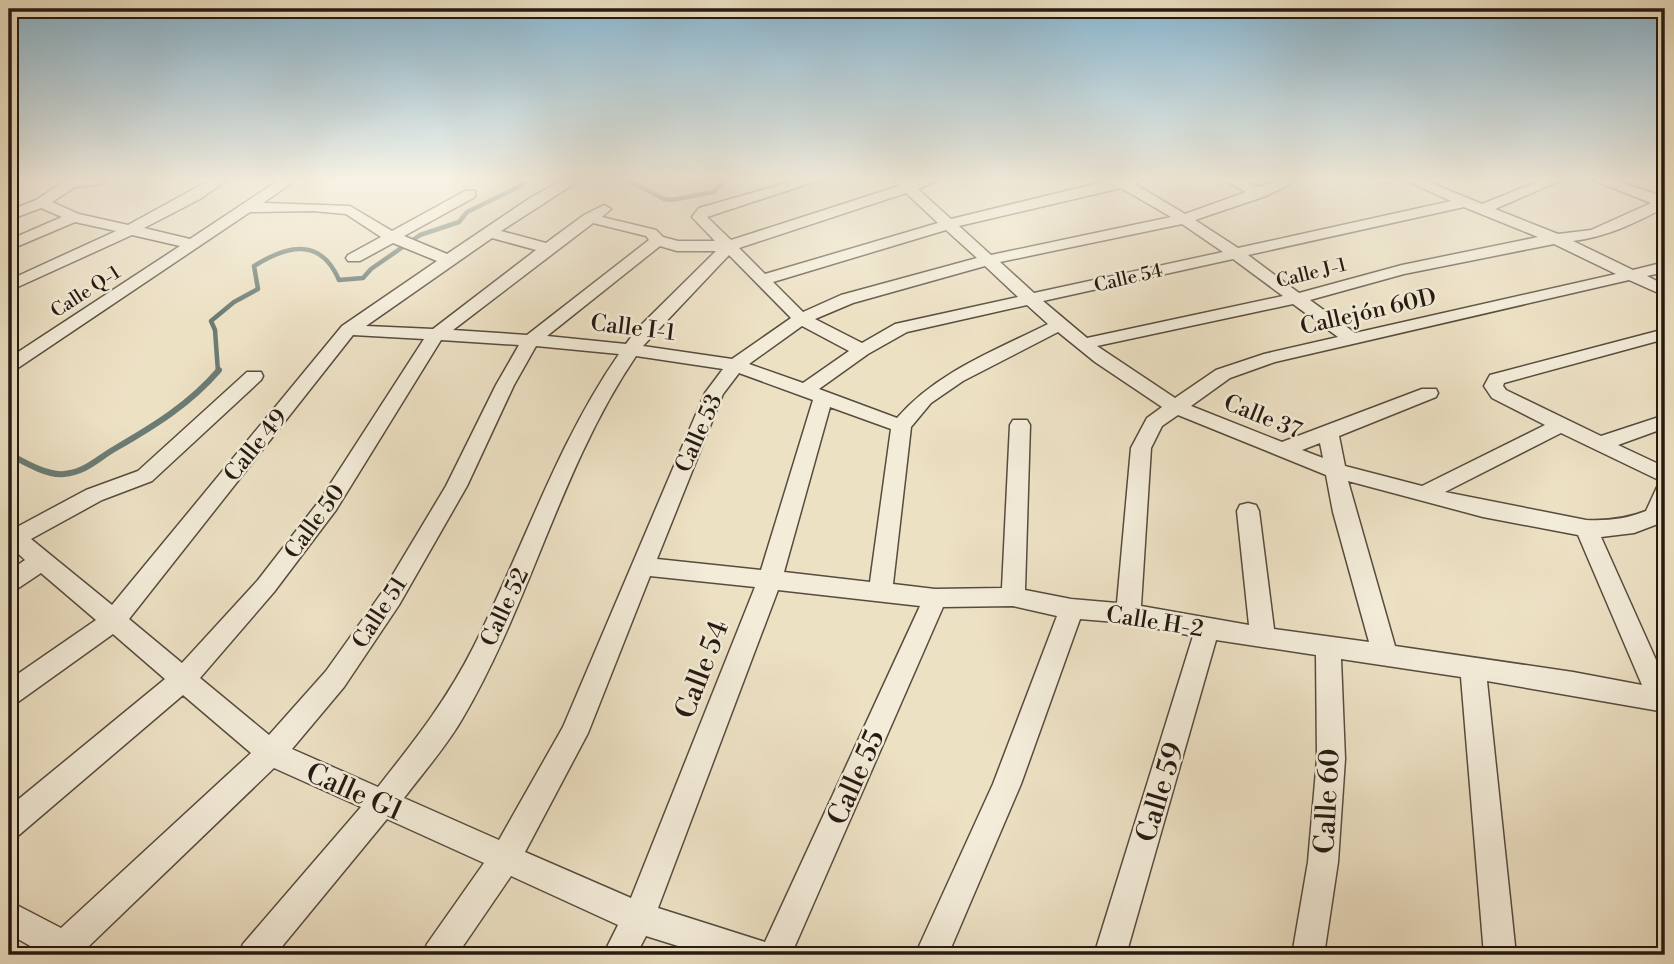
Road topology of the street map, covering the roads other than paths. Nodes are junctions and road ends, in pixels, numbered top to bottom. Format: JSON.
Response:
{"nodes":[{"id":1,"x":55,"y":225,"type":"edge"},
{"id":2,"x":108,"y":225,"type":"edge"},
{"id":3,"x":140,"y":225,"type":"edge"},
{"id":4,"x":223,"y":225,"type":"edge"},
{"id":5,"x":373,"y":225,"type":"edge"},
{"id":6,"x":411,"y":225,"type":"edge"},
{"id":7,"x":503,"y":225,"type":"edge"},
{"id":8,"x":580,"y":225,"type":"edge"},
{"id":9,"x":629,"y":225,"type":"edge"},
{"id":10,"x":707,"y":225,"type":"edge"},
{"id":11,"x":787,"y":225,"type":"edge"},
{"id":12,"x":946,"y":225,"type":"edge"},
{"id":13,"x":950,"y":225,"type":"edge"},
{"id":14,"x":1155,"y":225,"type":"edge"},
{"id":15,"x":1193,"y":225,"type":"edge"},
{"id":16,"x":1362,"y":225,"type":"edge"},
{"id":17,"x":1523,"y":225,"type":"edge"},
{"id":18,"x":1618,"y":225,"type":"edge"},
{"id":19,"x":130,"y":230,"type":"junction"},
{"id":20,"x":492,"y":233,"type":"junction"},
{"id":21,"x":390,"y":236,"type":"junction"},
{"id":22,"x":1556,"y":239,"type":"junction"},
{"id":23,"x":658,"y":240,"type":"junction"},
{"id":24,"x":194,"y":244,"type":"junction"},
{"id":25,"x":9,"y":245,"type":"edge"},
{"id":26,"x":729,"y":246,"type":"junction"},
{"id":27,"x":548,"y":248,"type":"junction"},
{"id":28,"x":1235,"y":253,"type":"junction"},
{"id":29,"x":354,"y":258,"type":"dead end"},
{"id":30,"x":447,"y":260,"type":"junction"},
{"id":31,"x":988,"y":260,"type":"junction"},
{"id":32,"x":1665,"y":267,"type":"edge"},
{"id":33,"x":1632,"y":276,"type":"junction"},
{"id":34,"x":763,"y":280,"type":"junction"},
{"id":35,"x":9,"y":286,"type":"edge"},
{"id":36,"x":1665,"y":291,"type":"edge"},
{"id":37,"x":1298,"y":298,"type":"junction"},
{"id":38,"x":1030,"y":299,"type":"junction"},
{"id":39,"x":801,"y":319,"type":"junction"},
{"id":40,"x":1059,"y":325,"type":"junction"},
{"id":41,"x":348,"y":330,"type":"junction"},
{"id":42,"x":1665,"y":334,"type":"edge"},
{"id":43,"x":434,"y":337,"type":"junction"},
{"id":44,"x":531,"y":340,"type":"junction"},
{"id":45,"x":1352,"y":340,"type":"junction"},
{"id":46,"x":1084,"y":344,"type":"junction"},
{"id":47,"x":862,"y":349,"type":"junction"},
{"id":48,"x":631,"y":350,"type":"junction"},
{"id":49,"x":735,"y":365,"type":"junction"},
{"id":50,"x":9,"y":366,"type":"edge"},
{"id":51,"x":254,"y":376,"type":"dead end"},
{"id":52,"x":1429,"y":393,"type":"dead end"},
{"id":53,"x":814,"y":395,"type":"junction"},
{"id":54,"x":1174,"y":406,"type":"junction"},
{"id":55,"x":1665,"y":421,"type":"edge"},
{"id":56,"x":1020,"y":425,"type":"dead end"},
{"id":57,"x":1560,"y":425,"type":"junction"},
{"id":58,"x":901,"y":426,"type":"junction"},
{"id":59,"x":1328,"y":432,"type":"junction"},
{"id":60,"x":1602,"y":443,"type":"junction"},
{"id":61,"x":1279,"y":450,"type":"junction"},
{"id":62,"x":1336,"y":471,"type":"junction"},
{"id":63,"x":1665,"y":476,"type":"edge"},
{"id":64,"x":1665,"y":492,"type":"edge"},
{"id":65,"x":1423,"y":494,"type":"junction"},
{"id":66,"x":1248,"y":511,"type":"dead end"},
{"id":67,"x":1586,"y":528,"type":"junction"},
{"id":68,"x":12,"y":535,"type":"edge"},
{"id":69,"x":41,"y":560,"type":"junction"},
{"id":70,"x":643,"y":565,"type":"junction"},
{"id":71,"x":770,"y":579,"type":"junction"},
{"id":72,"x":9,"y":583,"type":"edge"},
{"id":73,"x":880,"y":590,"type":"junction"},
{"id":74,"x":1013,"y":597,"type":"junction"},
{"id":75,"x":935,"y":598,"type":"junction"},
{"id":76,"x":1071,"y":609,"type":"junction"},
{"id":77,"x":1128,"y":613,"type":"junction"},
{"id":78,"x":113,"y":621,"type":"junction"},
{"id":79,"x":1207,"y":629,"type":"junction"},
{"id":80,"x":1263,"y":637,"type":"junction"},
{"id":81,"x":1328,"y":646,"type":"junction"},
{"id":82,"x":1384,"y":653,"type":"junction"},
{"id":83,"x":1473,"y":668,"type":"junction"},
{"id":84,"x":182,"y":680,"type":"junction"},
{"id":85,"x":9,"y":694,"type":"edge"},
{"id":86,"x":1663,"y":700,"type":"edge"},
{"id":87,"x":271,"y":753,"type":"junction"},
{"id":88,"x":383,"y":803,"type":"junction"},
{"id":89,"x":9,"y":825,"type":"edge"},
{"id":90,"x":506,"y":858,"type":"junction"},
{"id":91,"x":9,"y":917,"type":"edge"},
{"id":92,"x":639,"y":918,"type":"junction"},
{"id":93,"x":65,"y":953,"type":"edge"},
{"id":94,"x":254,"y":955,"type":"edge"},
{"id":95,"x":438,"y":955,"type":"edge"},
{"id":96,"x":619,"y":955,"type":"edge"},
{"id":97,"x":758,"y":955,"type":"edge"},
{"id":98,"x":775,"y":955,"type":"edge"},
{"id":99,"x":931,"y":955,"type":"edge"},
{"id":100,"x":1110,"y":955,"type":"edge"},
{"id":101,"x":1308,"y":955,"type":"edge"},
{"id":102,"x":1500,"y":955,"type":"edge"}],
"edges":[{"from":1,"to":25,"type":"street"},
{"from":2,"to":19,"type":"street"},
{"from":3,"to":19,"type":"street"},
{"from":4,"to":24,"type":"street","name":"Calle Q-1"},
{"from":5,"to":21,"type":"street"},
{"from":6,"to":21,"type":"street"},
{"from":7,"to":20,"type":"street","name":"Calle 49"},
{"from":8,"to":27,"type":"street","name":"Calle 50"},
{"from":9,"to":23,"type":"street","name":"Calle 50"},
{"from":10,"to":26,"type":"street"},
{"from":11,"to":26,"type":"street"},
{"from":12,"to":34,"type":"street"},
{"from":13,"to":31,"type":"street","name":"Calle 37"},
{"from":14,"to":31,"type":"street","name":"Calle 53"},
{"from":15,"to":28,"type":"street"},
{"from":16,"to":28,"type":"street","name":"Calle 54"},
{"from":17,"to":22,"type":"street"},
{"from":18,"to":22,"type":"street","name":"Calle J-1"},
{"from":19,"to":24,"type":"street"},
{"from":19,"to":35,"type":"street"},
{"from":20,"to":27,"type":"street"},
{"from":20,"to":30,"type":"street","name":"Calle 49"},
{"from":21,"to":29,"type":"street"},
{"from":21,"to":30,"type":"street"},
{"from":22,"to":33,"type":"street"},
{"from":22,"to":37,"type":"street","name":"Calle J-1"},
{"from":23,"to":26,"type":"street"},
{"from":23,"to":44,"type":"street","name":"Calle 51"},
{"from":24,"to":50,"type":"street","name":"Calle Q-1"},
{"from":26,"to":34,"type":"street"},
{"from":26,"to":48,"type":"street","name":"Calle 52"},
{"from":27,"to":43,"type":"street","name":"Calle 50"},
{"from":28,"to":37,"type":"street"},
{"from":28,"to":38,"type":"street","name":"Calle 54"},
{"from":30,"to":41,"type":"street","name":"Calle 49"},
{"from":31,"to":38,"type":"street","name":"Calle 37"},
{"from":31,"to":39,"type":"street","name":"Calle 53"},
{"from":32,"to":33,"type":"street","name":"Callejón 60D"},
{"from":33,"to":36,"type":"street"},
{"from":33,"to":45,"type":"street","name":"Callejón 60D"},
{"from":34,"to":39,"type":"street"},
{"from":37,"to":45,"type":"street"},
{"from":37,"to":46,"type":"street","name":"Calle J-1"},
{"from":38,"to":40,"type":"street","name":"Calle 37"},
{"from":38,"to":47,"type":"street","name":"Calle 54"},
{"from":39,"to":47,"type":"street"},
{"from":39,"to":49,"type":"street","name":"Calle 53"},
{"from":40,"to":46,"type":"street","name":"Calle 37"},
{"from":40,"to":58,"type":"street"},
{"from":41,"to":43,"type":"street","name":"Calle I-1"},
{"from":41,"to":78,"type":"street","name":"Calle 49"},
{"from":42,"to":57,"type":"street"},
{"from":43,"to":44,"type":"street","name":"Calle I-1"},
{"from":43,"to":84,"type":"street","name":"Calle 50"},
{"from":44,"to":48,"type":"street","name":"Calle I-1"},
{"from":44,"to":87,"type":"street","name":"Calle 51"},
{"from":45,"to":54,"type":"street","name":"Callejón 60D"},
{"from":46,"to":54,"type":"street","name":"Calle 37"},
{"from":47,"to":53,"type":"street","name":"Calle 54"},
{"from":48,"to":49,"type":"street","name":"Calle I-1"},
{"from":48,"to":88,"type":"street","name":"Calle 52"},
{"from":49,"to":53,"type":"street","name":"Calle I-1"},
{"from":49,"to":70,"type":"street","name":"Calle 53"},
{"from":51,"to":68,"type":"street"},
{"from":52,"to":59,"type":"street"},
{"from":53,"to":58,"type":"street","name":"Calle I-1"},
{"from":53,"to":71,"type":"street","name":"Calle 54"},
{"from":54,"to":61,"type":"street","name":"Calle 37"},
{"from":54,"to":77,"type":"street","name":"Callejón 60D"},
{"from":55,"to":60,"type":"street"},
{"from":56,"to":74,"type":"street"},
{"from":57,"to":60,"type":"street"},
{"from":57,"to":65,"type":"street"},
{"from":58,"to":73,"type":"street"},
{"from":59,"to":61,"type":"street"},
{"from":59,"to":62,"type":"street"},
{"from":60,"to":63,"type":"street"},
{"from":61,"to":62,"type":"street","name":"Calle 37"},
{"from":62,"to":65,"type":"street","name":"Calle 37"},
{"from":62,"to":82,"type":"street"},
{"from":64,"to":67,"type":"street","name":"Calle 37"},
{"from":65,"to":67,"type":"street","name":"Calle 37"},
{"from":66,"to":80,"type":"street"},
{"from":67,"to":86,"type":"street"},
{"from":68,"to":69,"type":"street","name":"Calle G1"},
{"from":69,"to":72,"type":"street"},
{"from":69,"to":78,"type":"street","name":"Calle G1"},
{"from":70,"to":71,"type":"street","name":"Calle H-2"},
{"from":70,"to":90,"type":"street","name":"Calle 53"},
{"from":71,"to":73,"type":"street","name":"Calle H-2"},
{"from":71,"to":92,"type":"street","name":"Calle 54"},
{"from":73,"to":75,"type":"street","name":"Calle H-2"},
{"from":74,"to":75,"type":"street","name":"Calle H-2"},
{"from":74,"to":76,"type":"street","name":"Calle H-2"},
{"from":75,"to":98,"type":"street","name":"Calle 55"},
{"from":76,"to":77,"type":"street","name":"Calle H-2"},
{"from":76,"to":99,"type":"street"},
{"from":77,"to":79,"type":"street","name":"Calle H-2"},
{"from":78,"to":84,"type":"street","name":"Calle G1"},
{"from":78,"to":85,"type":"street","name":"Calle 49"},
{"from":79,"to":80,"type":"street","name":"Calle H-2"},
{"from":79,"to":100,"type":"street","name":"Calle 59"},
{"from":80,"to":81,"type":"street","name":"Calle H-2"},
{"from":81,"to":82,"type":"street","name":"Calle H-2"},
{"from":81,"to":101,"type":"street","name":"Calle 60"},
{"from":82,"to":83,"type":"street","name":"Calle H-2"},
{"from":83,"to":86,"type":"street","name":"Calle H-2"},
{"from":83,"to":102,"type":"street"},
{"from":84,"to":87,"type":"street","name":"Calle G1"},
{"from":84,"to":89,"type":"street","name":"Calle 50"},
{"from":87,"to":88,"type":"street","name":"Calle G1"},
{"from":87,"to":93,"type":"street","name":"Calle 51"},
{"from":88,"to":90,"type":"street","name":"Calle G1"},
{"from":88,"to":94,"type":"street","name":"Calle 52"},
{"from":90,"to":92,"type":"street","name":"Calle G1"},
{"from":90,"to":95,"type":"street","name":"Calle 53"},
{"from":91,"to":93,"type":"street"},
{"from":92,"to":96,"type":"street","name":"Calle 54"},
{"from":92,"to":97,"type":"street","name":"Calle G1"}]}
